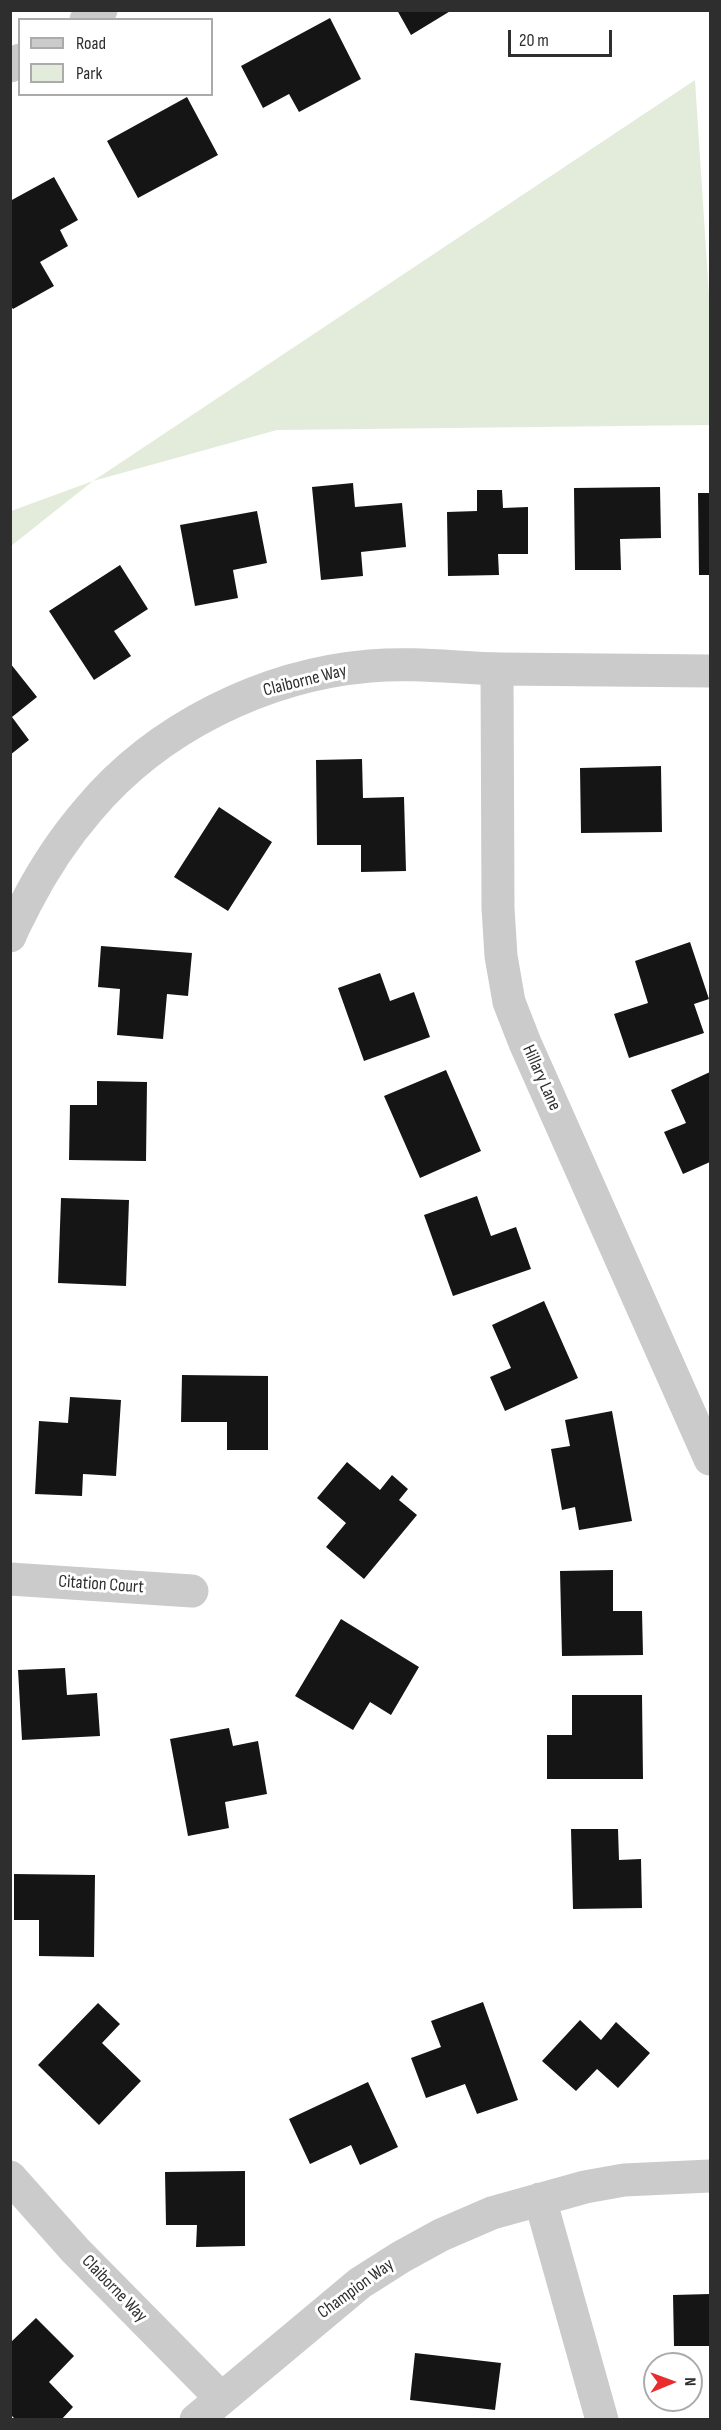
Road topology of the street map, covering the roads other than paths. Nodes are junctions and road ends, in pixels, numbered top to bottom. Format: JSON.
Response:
{"nodes":[{"id":1,"x":498,"y":669,"type":"junction"},
{"id":2,"x":711,"y":671,"type":"edge"},
{"id":3,"x":10,"y":936,"type":"edge"},
{"id":4,"x":711,"y":1458,"type":"edge"},
{"id":5,"x":10,"y":1579,"type":"edge"},
{"id":6,"x":192,"y":1590,"type":"dead end"},
{"id":7,"x":711,"y":2176,"type":"edge"},
{"id":8,"x":10,"y":2177,"type":"edge"},
{"id":9,"x":540,"y":2199,"type":"junction"},
{"id":10,"x":220,"y":2397,"type":"junction"},
{"id":11,"x":196,"y":2420,"type":"edge"},
{"id":12,"x":602,"y":2420,"type":"edge"}],
"edges":[{"from":1,"to":2,"type":"street","name":"Claiborne Way"},
{"from":1,"to":3,"type":"street","name":"Claiborne Way"},
{"from":1,"to":4,"type":"street","name":"Hillary Lane"},
{"from":5,"to":6,"type":"street","name":"Citation Court"},
{"from":7,"to":9,"type":"street","name":"Champion Way"},
{"from":8,"to":10,"type":"street","name":"Claiborne Way"},
{"from":9,"to":10,"type":"street","name":"Champion Way"},
{"from":9,"to":12,"type":"street"},
{"from":10,"to":11,"type":"street","name":"Champion Way"}]}
